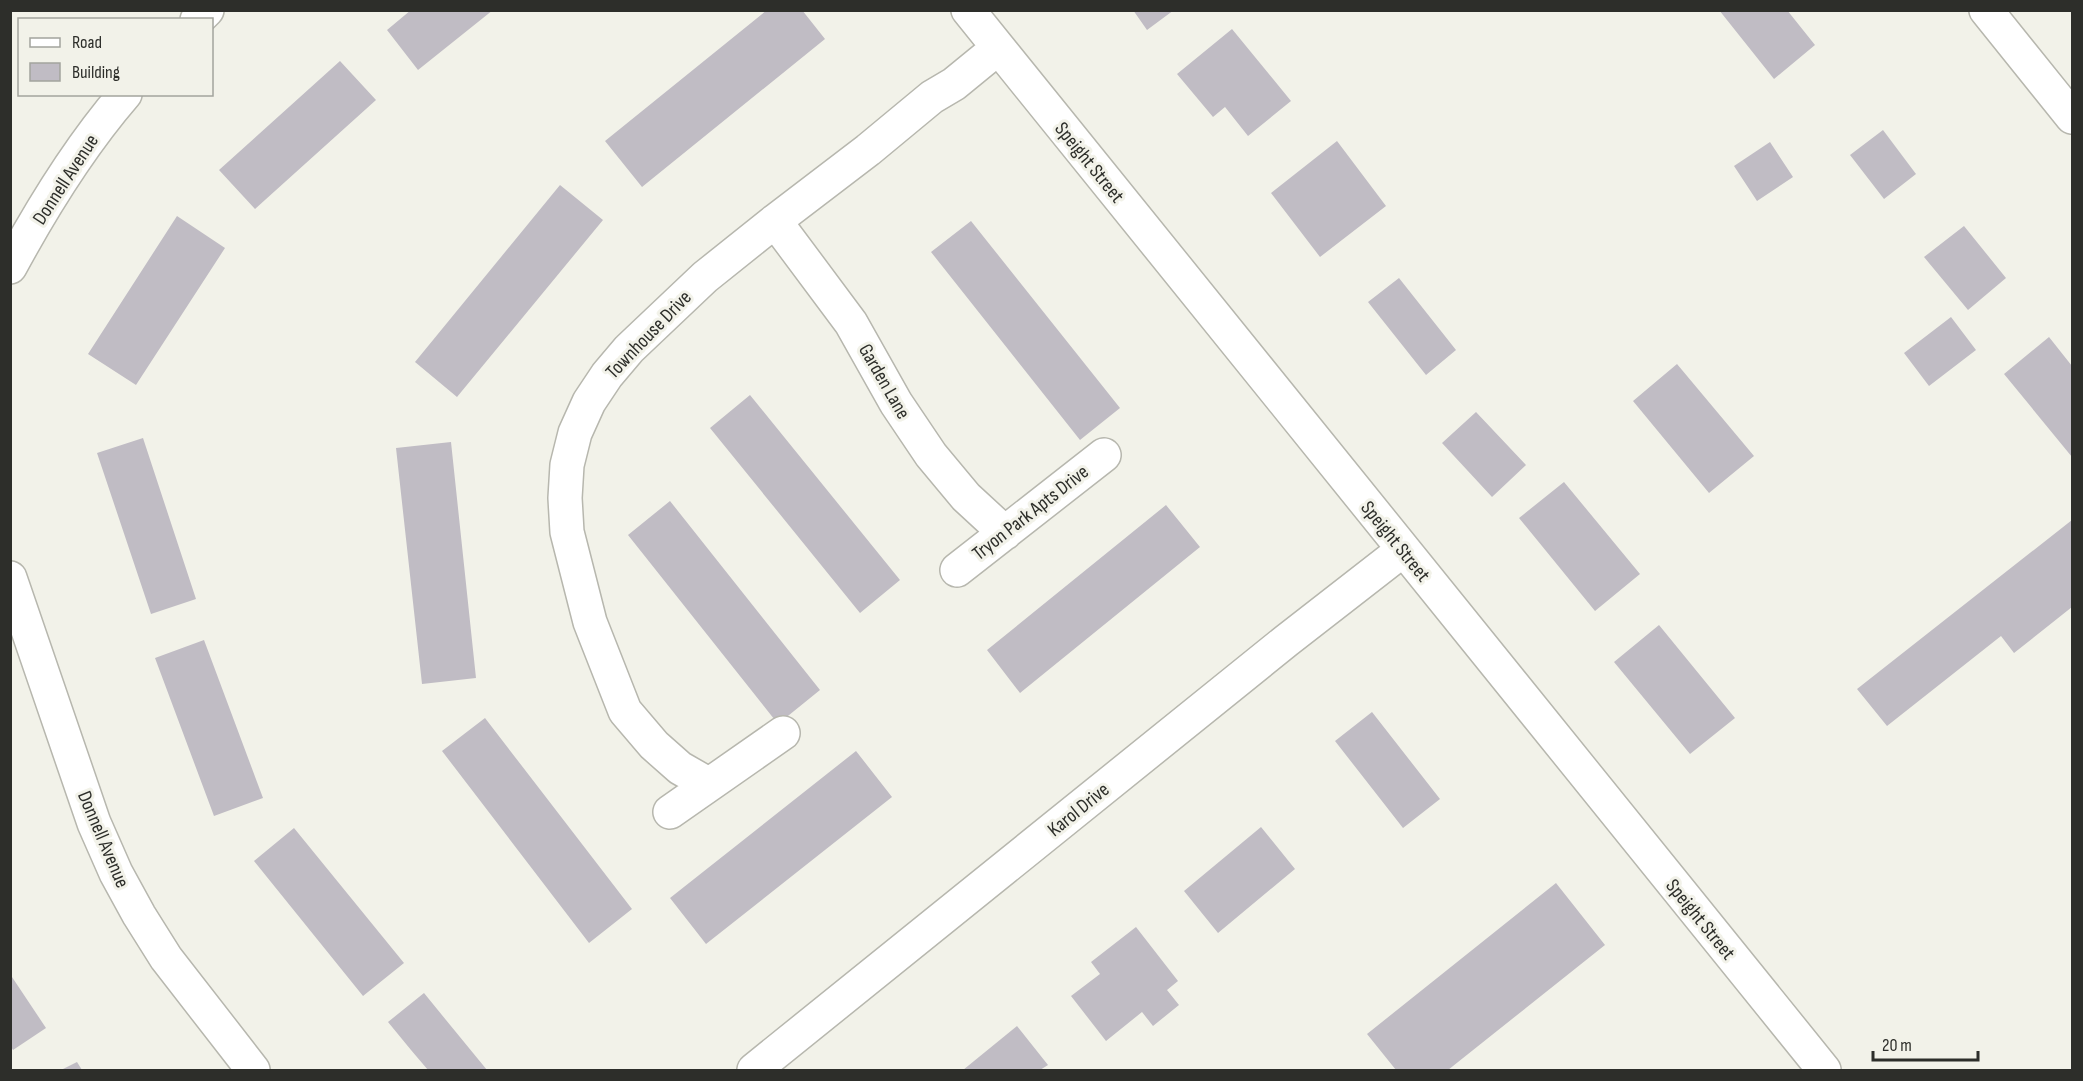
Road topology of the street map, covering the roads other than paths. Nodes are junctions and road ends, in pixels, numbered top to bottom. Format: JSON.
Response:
{"nodes":[{"id":1,"x":968,"y":10,"type":"edge"},
{"id":2,"x":1986,"y":10,"type":"edge"},
{"id":3,"x":998,"y":48,"type":"junction"},
{"id":4,"x":123,"y":96,"type":"edge"},
{"id":5,"x":2073,"y":117,"type":"edge"},
{"id":6,"x":775,"y":221,"type":"junction"},
{"id":7,"x":10,"y":267,"type":"edge"},
{"id":8,"x":1104,"y":455,"type":"dead end"},
{"id":9,"x":1005,"y":533,"type":"junction"},
{"id":10,"x":1403,"y":550,"type":"junction"},
{"id":11,"x":957,"y":570,"type":"dead end"},
{"id":12,"x":10,"y":578,"type":"edge"},
{"id":13,"x":783,"y":733,"type":"dead end"},
{"id":14,"x":708,"y":784,"type":"junction"},
{"id":15,"x":670,"y":812,"type":"dead end"},
{"id":16,"x":254,"y":1071,"type":"edge"},
{"id":17,"x":754,"y":1071,"type":"edge"},
{"id":18,"x":1824,"y":1071,"type":"edge"}],
"edges":[{"from":1,"to":3,"type":"street","name":"Speight Street"},
{"from":2,"to":5,"type":"street"},
{"from":3,"to":6,"type":"street","name":"Townhouse Drive"},
{"from":3,"to":10,"type":"street","name":"Speight Street"},
{"from":4,"to":7,"type":"street","name":"Donnell Avenue"},
{"from":6,"to":9,"type":"street","name":"Garden Lane"},
{"from":6,"to":14,"type":"street","name":"Townhouse Drive"},
{"from":8,"to":9,"type":"street","name":"Tryon Park Apts Drive"},
{"from":9,"to":11,"type":"street","name":"Tryon Park Apts Drive"},
{"from":10,"to":17,"type":"street","name":"Karol Drive"},
{"from":10,"to":18,"type":"street","name":"Speight Street"},
{"from":12,"to":16,"type":"street","name":"Donnell Avenue"},
{"from":13,"to":14,"type":"street"},
{"from":14,"to":15,"type":"street"}]}
